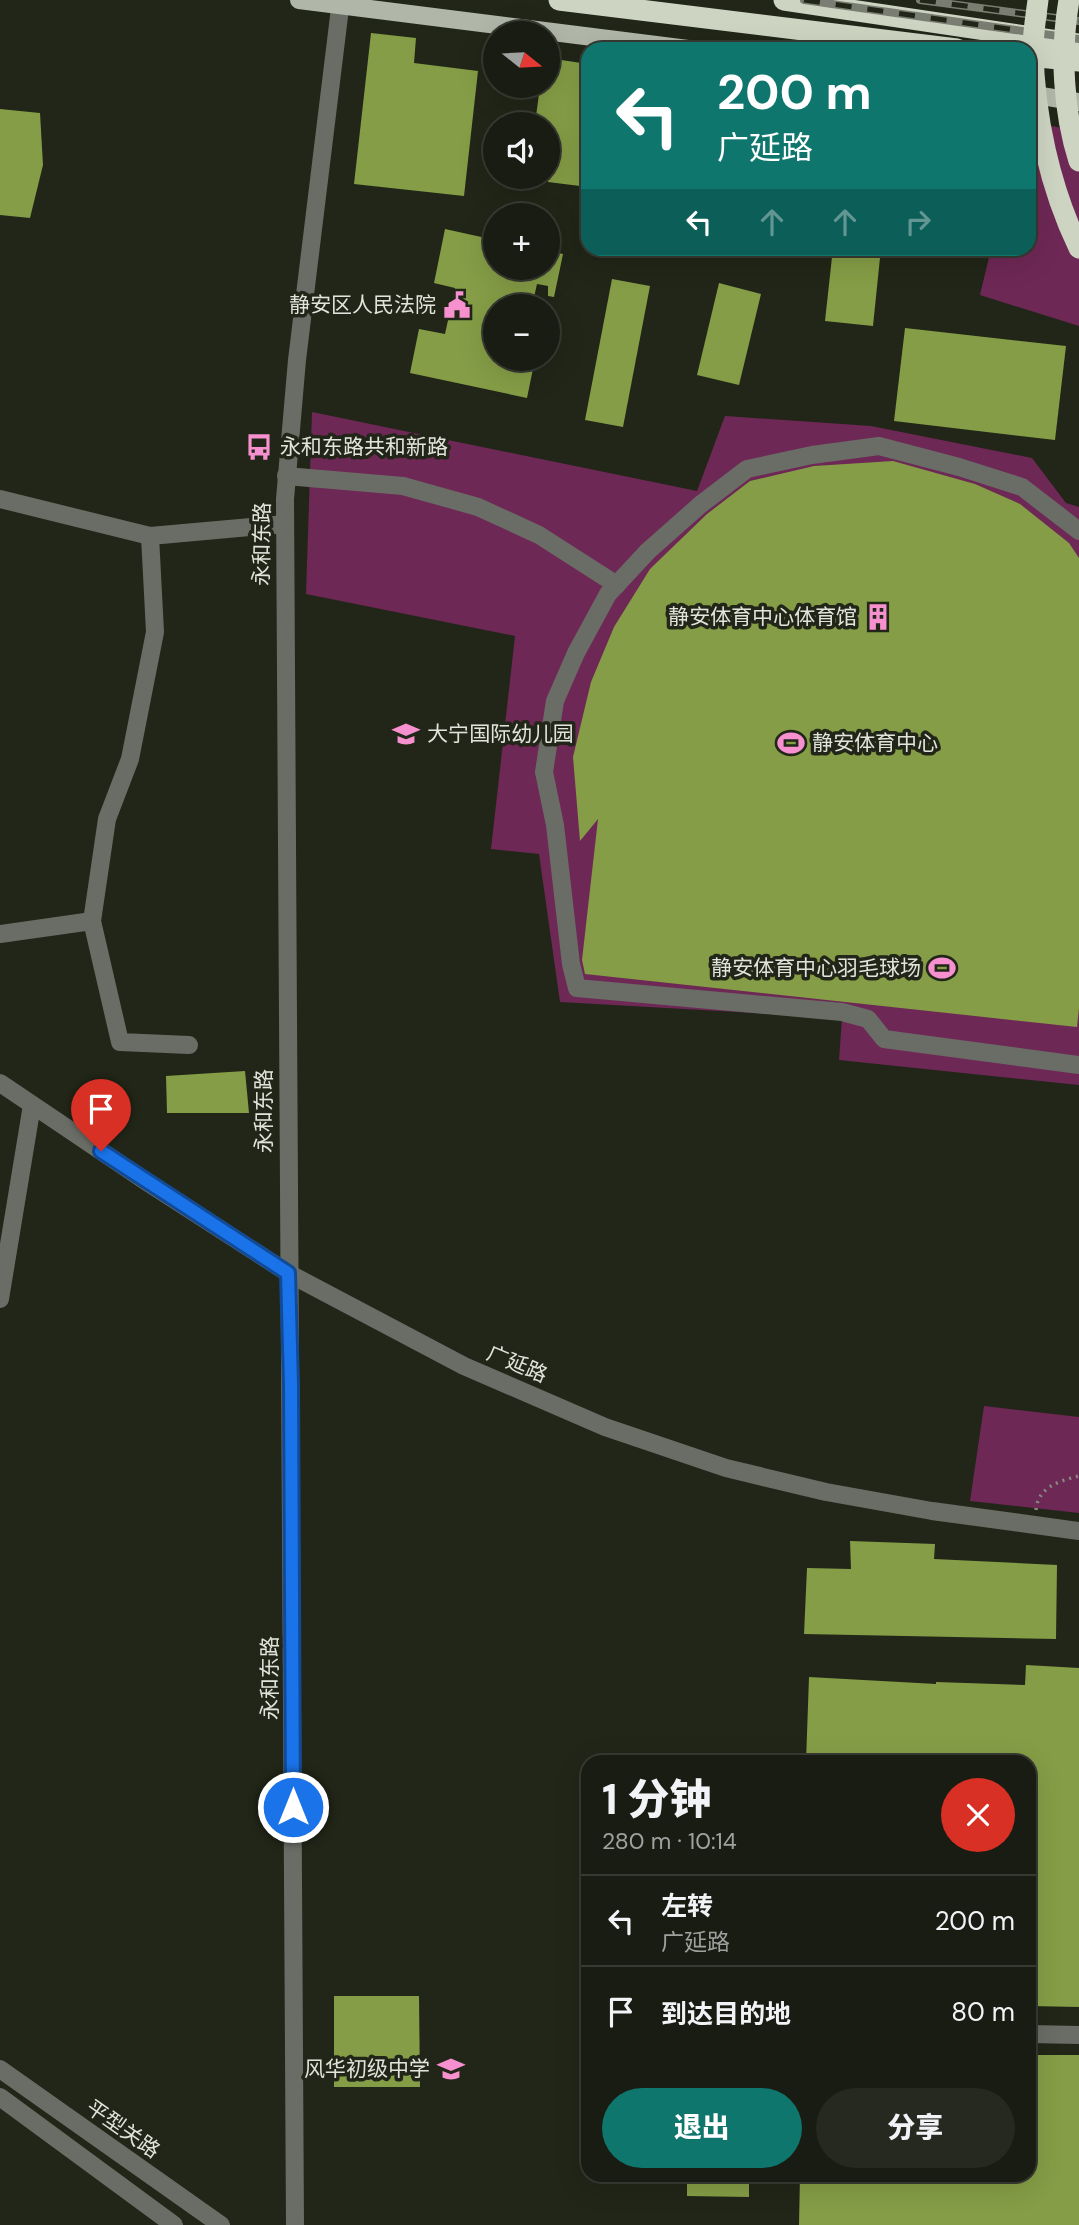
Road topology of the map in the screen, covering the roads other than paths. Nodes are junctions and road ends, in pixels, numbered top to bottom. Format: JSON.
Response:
{"nodes":[{"id":1,"x":299,"y":0,"type":"edge"},
{"id":2,"x":559,"y":0,"type":"edge"},
{"id":3,"x":608,"y":0,"type":"edge"},
{"id":4,"x":784,"y":0,"type":"edge"},
{"id":5,"x":1038,"y":0,"type":"edge"},
{"id":6,"x":1069,"y":0,"type":"edge"},
{"id":7,"x":340,"y":3,"type":"edge"},
{"id":8,"x":829,"y":34,"type":"junction"},
{"id":9,"x":635,"y":42,"type":"edge"},
{"id":10,"x":819,"y":42,"type":"edge"},
{"id":11,"x":883,"y":42,"type":"edge"},
{"id":12,"x":900,"y":42,"type":"edge"},
{"id":13,"x":1034,"y":42,"type":"edge"},
{"id":14,"x":1079,"y":44,"type":"edge"},
{"id":15,"x":1036,"y":57,"type":"edge"},
{"id":16,"x":1079,"y":61,"type":"edge"},
{"id":17,"x":1036,"y":65,"type":"edge"},
{"id":18,"x":1079,"y":72,"type":"edge"},
{"id":19,"x":1036,"y":75,"type":"edge"},
{"id":20,"x":1036,"y":95,"type":"edge"},
{"id":21,"x":1079,"y":103,"type":"edge"},
{"id":22,"x":1079,"y":161,"type":"edge"},
{"id":23,"x":1079,"y":248,"type":"edge"},
{"id":24,"x":286,"y":476,"type":"junction"},
{"id":25,"x":0,"y":499,"type":"edge"},
{"id":26,"x":285,"y":524,"type":"junction"},
{"id":27,"x":1079,"y":531,"type":"edge"},
{"id":28,"x":150,"y":536,"type":"junction"},
{"id":29,"x":617,"y":585,"type":"junction"},
{"id":30,"x":92,"y":921,"type":"junction"},
{"id":31,"x":0,"y":934,"type":"edge"},
{"id":32,"x":189,"y":1045,"type":"dead end"},
{"id":33,"x":1079,"y":1065,"type":"edge"},
{"id":34,"x":0,"y":1083,"type":"edge"},
{"id":35,"x":32,"y":1105,"type":"junction"},
{"id":36,"x":288,"y":1273,"type":"junction"},
{"id":37,"x":0,"y":1299,"type":"edge"},
{"id":38,"x":1079,"y":1531,"type":"edge"},
{"id":39,"x":1036,"y":2034,"type":"edge"},
{"id":40,"x":1079,"y":2035,"type":"edge"},
{"id":41,"x":0,"y":2069,"type":"edge"},
{"id":42,"x":0,"y":2097,"type":"edge"},
{"id":43,"x":174,"y":2225,"type":"edge"},
{"id":44,"x":220,"y":2225,"type":"edge"},
{"id":45,"x":295,"y":2225,"type":"edge"}],
"edges":[{"from":1,"to":7,"type":"main road"},
{"from":2,"to":12,"type":"highway","bridge":true},
{"from":3,"to":8,"type":"main road"},
{"from":4,"to":14,"type":"highway","bridge":true},
{"from":5,"to":13,"type":"highway","bridge":true},
{"from":6,"to":22,"type":"highway","bridge":true},
{"from":7,"to":9,"type":"main road"},
{"from":7,"to":24,"type":"street","name":"永和东路"},
{"from":8,"to":10,"type":"main road"},
{"from":8,"to":11,"type":"main road"},
{"from":15,"to":16,"type":"highway","bridge":true},
{"from":17,"to":18,"type":"main road"},
{"from":19,"to":23,"type":"highway","bridge":true},
{"from":20,"to":21,"type":"main road"},
{"from":24,"to":26,"type":"street","name":"永和东路"},
{"from":24,"to":29,"type":"street"},
{"from":25,"to":28,"type":"street"},
{"from":26,"to":28,"type":"street"},
{"from":26,"to":36,"type":"street","name":"永和东路"},
{"from":27,"to":29,"type":"street"},
{"from":28,"to":30,"type":"street"},
{"from":29,"to":33,"type":"street"},
{"from":30,"to":31,"type":"street"},
{"from":30,"to":32,"type":"street"},
{"from":34,"to":35,"type":"street","name":"广延路"},
{"from":35,"to":36,"type":"street","name":"广延路"},
{"from":35,"to":37,"type":"street"},
{"from":36,"to":38,"type":"street","name":"广延路"},
{"from":36,"to":45,"type":"street","name":"永和东路"},
{"from":39,"to":40,"type":"street"},
{"from":41,"to":44,"type":"street","name":"平型关路"},
{"from":42,"to":43,"type":"street"}]}
